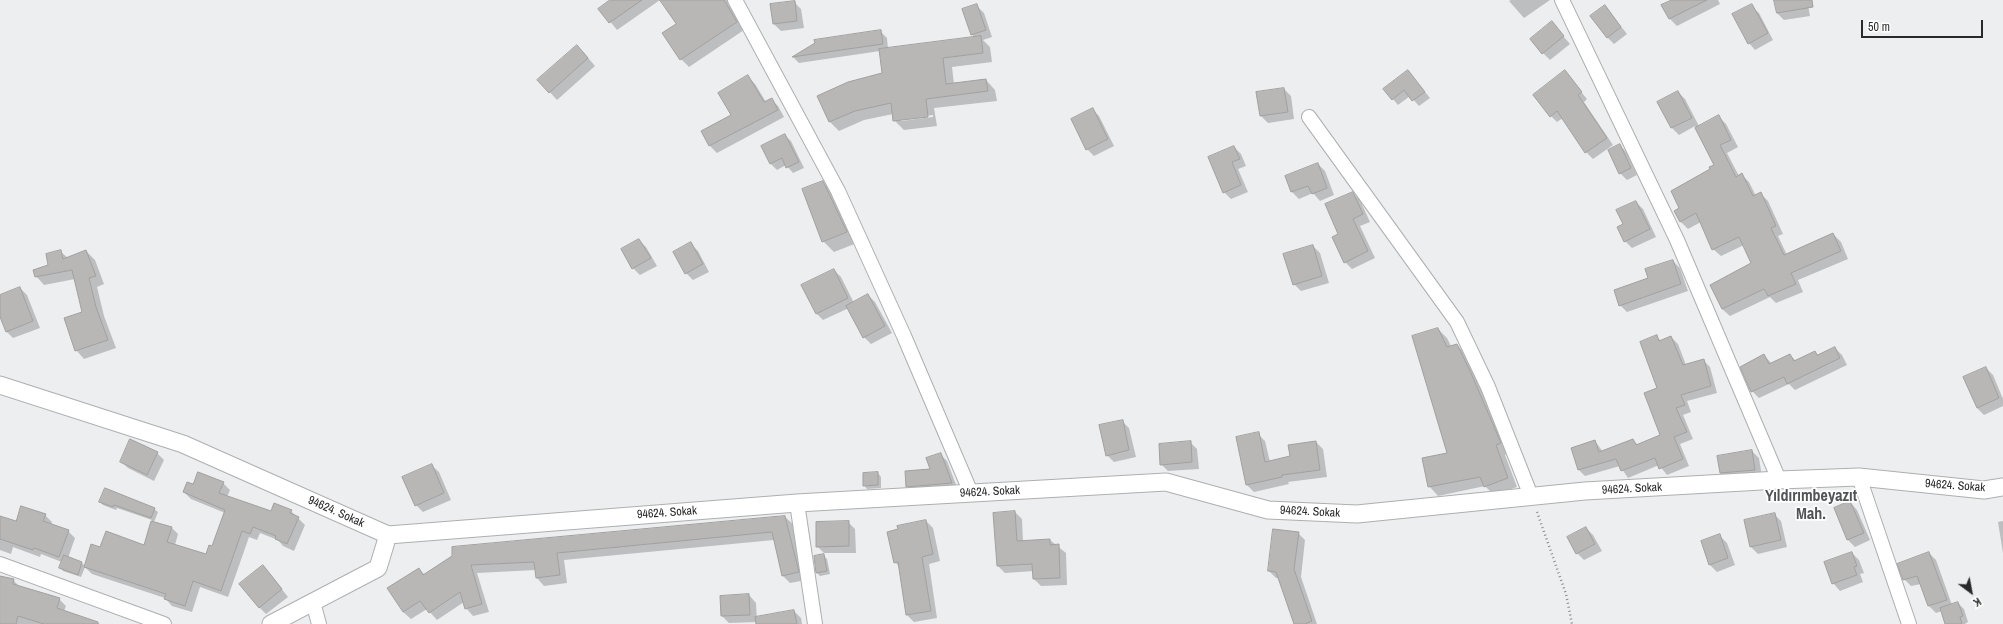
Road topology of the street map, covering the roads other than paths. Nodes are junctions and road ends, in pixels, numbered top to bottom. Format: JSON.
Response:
{"nodes":[{"id":1,"x":735,"y":0,"type":"edge"},
{"id":2,"x":1562,"y":0,"type":"edge"},
{"id":3,"x":1309,"y":117,"type":"dead end"},
{"id":4,"x":0,"y":385,"type":"edge"},
{"id":5,"x":1859,"y":477,"type":"junction"},
{"id":6,"x":1779,"y":480,"type":"junction"},
{"id":7,"x":2003,"y":486,"type":"edge"},
{"id":8,"x":971,"y":493,"type":"junction"},
{"id":9,"x":1531,"y":496,"type":"junction"},
{"id":10,"x":797,"y":503,"type":"junction"},
{"id":11,"x":388,"y":535,"type":"junction"},
{"id":12,"x":0,"y":564,"type":"edge"},
{"id":13,"x":313,"y":602,"type":"junction"},
{"id":14,"x":164,"y":624,"type":"edge"},
{"id":15,"x":271,"y":624,"type":"edge"},
{"id":16,"x":319,"y":624,"type":"edge"},
{"id":17,"x":815,"y":624,"type":"edge"},
{"id":18,"x":1909,"y":624,"type":"edge"}],
"edges":[{"from":1,"to":8,"type":"street"},
{"from":2,"to":6,"type":"street"},
{"from":3,"to":9,"type":"street"},
{"from":4,"to":11,"type":"street","name":"94624. Sokak"},
{"from":5,"to":6,"type":"street","name":"94624. Sokak"},
{"from":5,"to":7,"type":"street","name":"94624. Sokak"},
{"from":5,"to":18,"type":"street"},
{"from":6,"to":9,"type":"street","name":"94624. Sokak"},
{"from":8,"to":9,"type":"street","name":"94624. Sokak"},
{"from":8,"to":10,"type":"street","name":"94624. Sokak"},
{"from":10,"to":11,"type":"street","name":"94624. Sokak"},
{"from":10,"to":17,"type":"street"},
{"from":11,"to":13,"type":"street"},
{"from":12,"to":14,"type":"street"},
{"from":13,"to":15,"type":"street"},
{"from":13,"to":16,"type":"street"}]}
